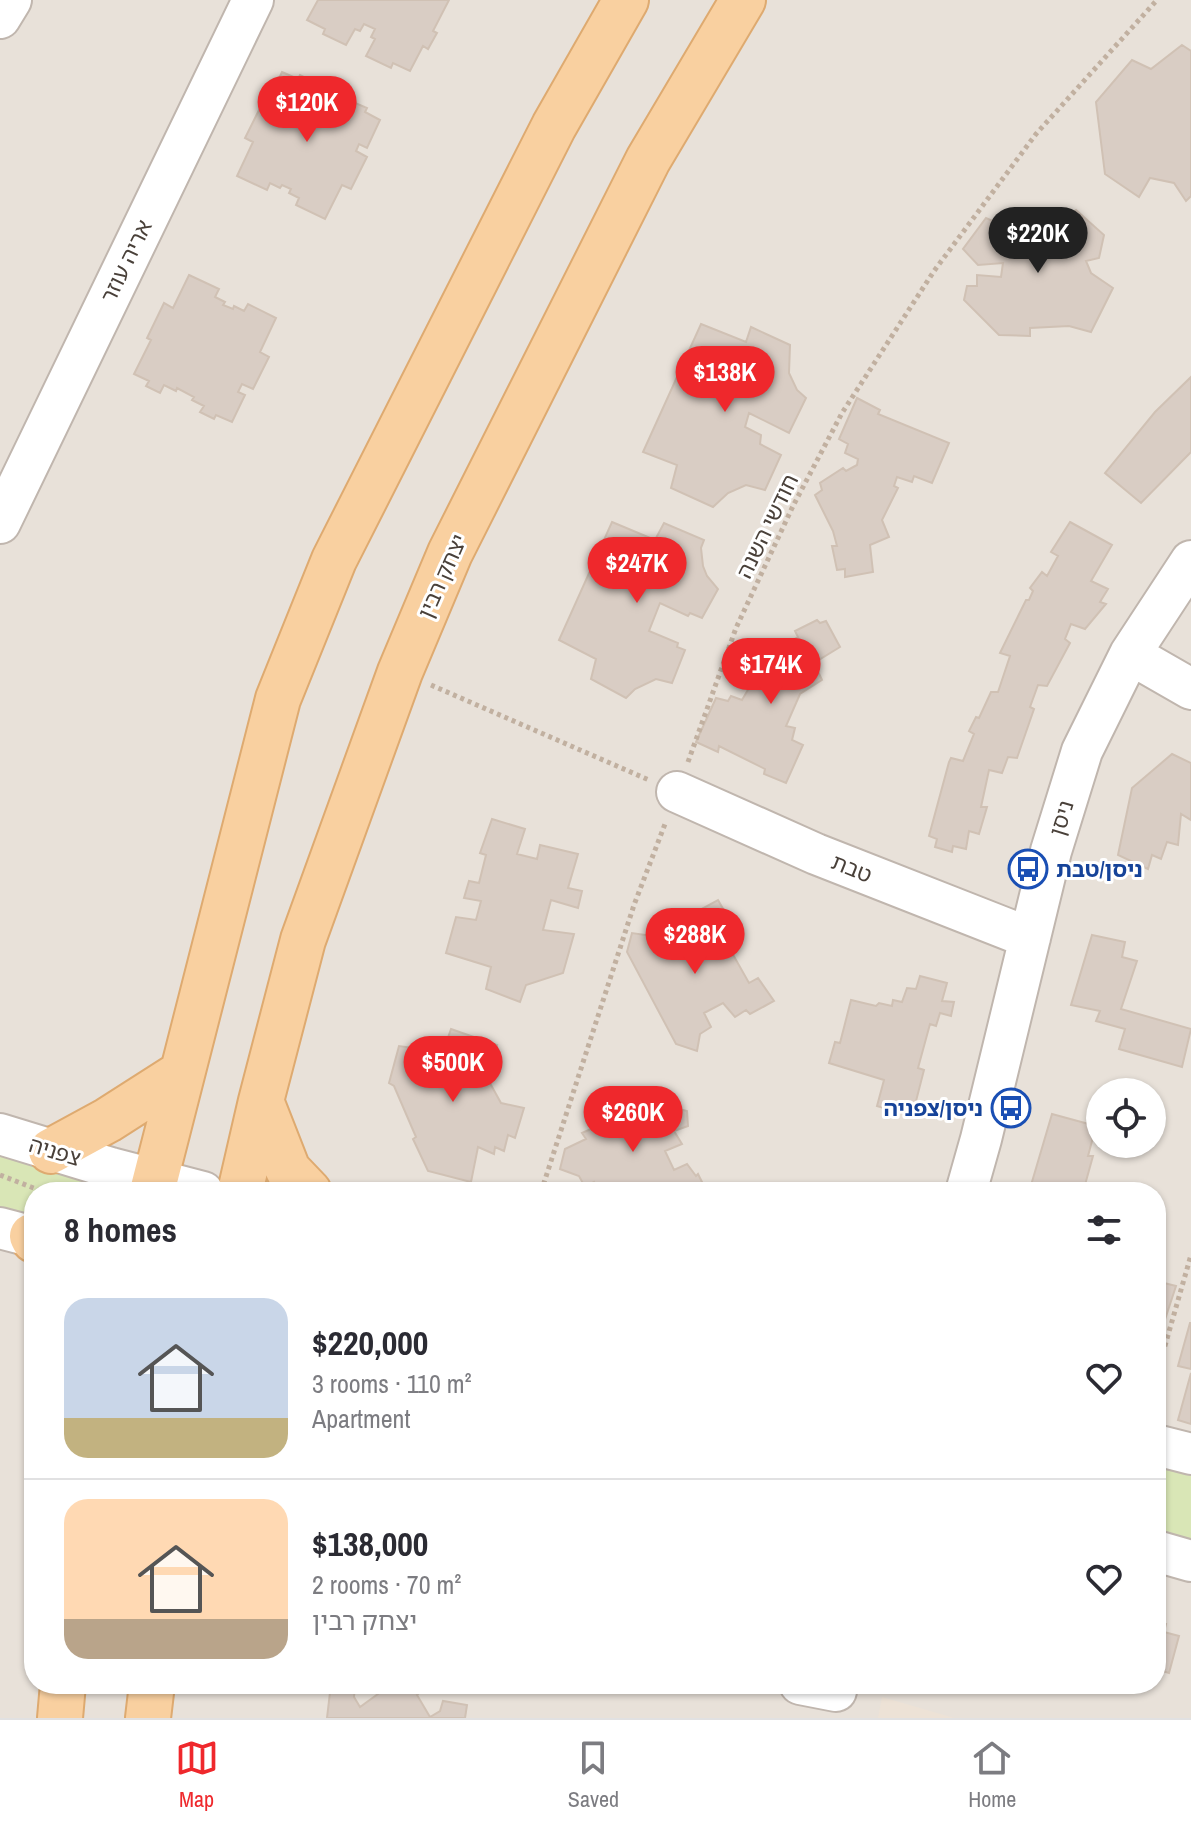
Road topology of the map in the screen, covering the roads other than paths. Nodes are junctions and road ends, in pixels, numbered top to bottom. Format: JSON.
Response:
{"nodes":[{"id":1,"x":253,"y":0,"type":"edge"},
{"id":2,"x":626,"y":0,"type":"edge"},
{"id":3,"x":743,"y":0,"type":"edge"},
{"id":4,"x":0,"y":523,"type":"edge"},
{"id":5,"x":1191,"y":561,"type":"edge"},
{"id":6,"x":1130,"y":654,"type":"junction"},
{"id":7,"x":1191,"y":689,"type":"edge"},
{"id":8,"x":677,"y":792,"type":"road end"},
{"id":9,"x":1030,"y":938,"type":"junction"},
{"id":10,"x":180,"y":1074,"type":"junction"},
{"id":11,"x":261,"y":1101,"type":"junction"},
{"id":12,"x":0,"y":1134,"type":"edge"},
{"id":13,"x":47,"y":1171,"type":"edge"},
{"id":14,"x":125,"y":1182,"type":"edge"},
{"id":15,"x":154,"y":1182,"type":"edge"},
{"id":16,"x":242,"y":1182,"type":"edge"},
{"id":17,"x":299,"y":1182,"type":"edge"},
{"id":18,"x":969,"y":1182,"type":"edge"},
{"id":19,"x":1166,"y":1448,"type":"edge"},
{"id":20,"x":1191,"y":1454,"type":"edge"},
{"id":21,"x":1166,"y":1554,"type":"edge"},
{"id":22,"x":1191,"y":1561,"type":"edge"},
{"id":23,"x":62,"y":1694,"type":"edge"},
{"id":24,"x":151,"y":1694,"type":"edge"},
{"id":25,"x":60,"y":1718,"type":"edge"},
{"id":26,"x":148,"y":1718,"type":"edge"}],
"edges":[{"from":1,"to":4,"type":"street","name":"אריה עוזר"},
{"from":2,"to":10,"type":"main road"},
{"from":3,"to":11,"type":"main road","name":"יצחק רבין"},
{"from":5,"to":6,"type":"street","name":"ניסן"},
{"from":6,"to":7,"type":"street"},
{"from":6,"to":9,"type":"street","name":"ניסן"},
{"from":8,"to":9,"type":"street","name":"טבת"},
{"from":9,"to":18,"type":"street","name":"ניסן"},
{"from":10,"to":13,"type":"main road"},
{"from":10,"to":15,"type":"main road"},
{"from":11,"to":16,"type":"main road","name":"יצחק רבין"},
{"from":11,"to":17,"type":"main road"},
{"from":12,"to":13,"type":"street","name":"צפניה"},
{"from":13,"to":14,"type":"street","name":"צפניה"},
{"from":19,"to":20,"type":"street"},
{"from":21,"to":22,"type":"street"},
{"from":23,"to":25,"type":"main road"},
{"from":24,"to":26,"type":"main road"}]}
